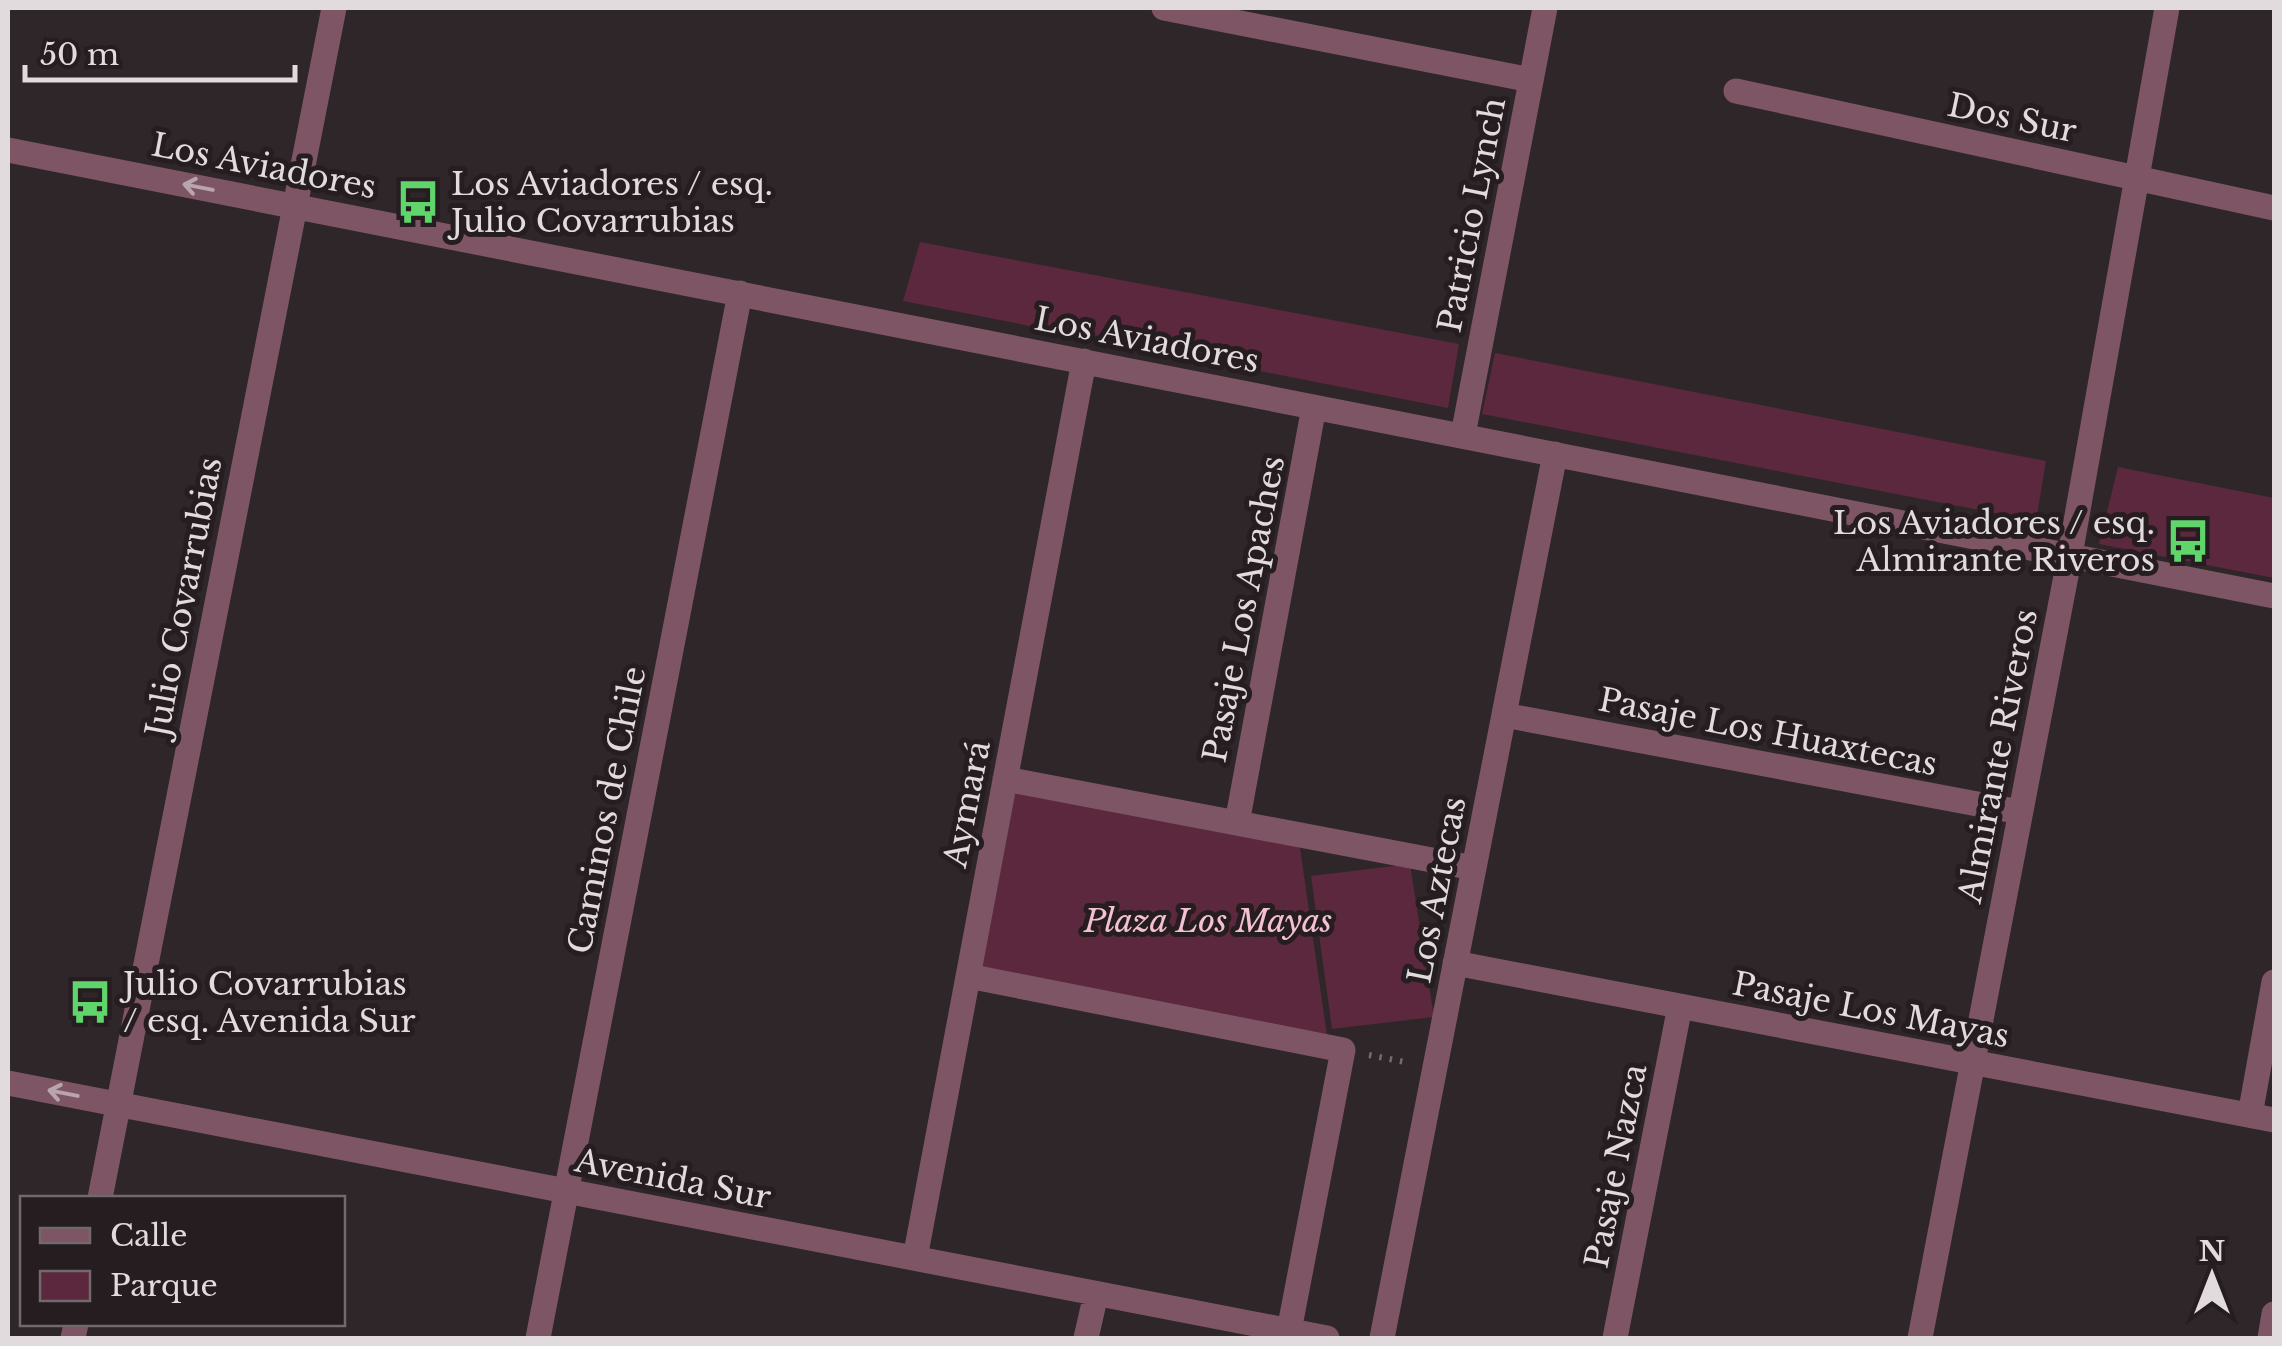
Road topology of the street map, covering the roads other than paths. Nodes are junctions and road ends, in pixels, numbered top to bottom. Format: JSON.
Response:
{"nodes":[{"id":1,"x":334,"y":8,"type":"edge"},
{"id":2,"x":1164,"y":8,"type":"edge"},
{"id":3,"x":1544,"y":8,"type":"edge"},
{"id":4,"x":2167,"y":8,"type":"edge"},
{"id":5,"x":1212,"y":12,"type":"edge"},
{"id":6,"x":1531,"y":80,"type":"junction"},
{"id":7,"x":1736,"y":90,"type":"dead end"},
{"id":8,"x":8,"y":150,"type":"edge"},
{"id":9,"x":2137,"y":178,"type":"junction"},
{"id":10,"x":294,"y":205,"type":"junction"},
{"id":11,"x":2274,"y":208,"type":"edge"},
{"id":12,"x":740,"y":293,"type":"junction"},
{"id":13,"x":1084,"y":361,"type":"junction"},
{"id":14,"x":1314,"y":407,"type":"junction"},
{"id":15,"x":1463,"y":436,"type":"junction"},
{"id":16,"x":1555,"y":454,"type":"junction"},
{"id":17,"x":2070,"y":555,"type":"junction"},
{"id":18,"x":2274,"y":596,"type":"edge"},
{"id":19,"x":1504,"y":716,"type":"junction"},
{"id":20,"x":1005,"y":779,"type":"junction"},
{"id":21,"x":2020,"y":812,"type":"junction"},
{"id":22,"x":1237,"y":824,"type":"junction"},
{"id":23,"x":1474,"y":868,"type":"junction"},
{"id":24,"x":1456,"y":963,"type":"junction"},
{"id":25,"x":968,"y":976,"type":"junction"},
{"id":26,"x":2274,"y":982,"type":"edge"},
{"id":27,"x":1680,"y":1006,"type":"junction"},
{"id":28,"x":1972,"y":1062,"type":"junction"},
{"id":29,"x":8,"y":1083,"type":"edge"},
{"id":30,"x":119,"y":1104,"type":"junction"},
{"id":31,"x":2262,"y":1118,"type":"edge"},
{"id":32,"x":567,"y":1191,"type":"junction"},
{"id":33,"x":100,"y":1196,"type":"edge"},
{"id":34,"x":915,"y":1258,"type":"junction"},
{"id":35,"x":1096,"y":1294,"type":"junction"},
{"id":36,"x":2274,"y":1314,"type":"edge"},
{"id":37,"x":1289,"y":1332,"type":"junction"},
{"id":38,"x":538,"y":1338,"type":"edge"},
{"id":39,"x":1086,"y":1338,"type":"edge"},
{"id":40,"x":1327,"y":1338,"type":"edge"},
{"id":41,"x":1382,"y":1338,"type":"edge"},
{"id":42,"x":1615,"y":1338,"type":"edge"},
{"id":43,"x":1920,"y":1338,"type":"edge"},
{"id":44,"x":2270,"y":1338,"type":"edge"}],
"edges":[{"from":1,"to":10,"type":"street","name":"Julio Covarrubias"},
{"from":2,"to":5,"type":"street"},
{"from":3,"to":6,"type":"street","name":"Patricio Lynch"},
{"from":4,"to":9,"type":"street","name":"Almirante Riveros"},
{"from":5,"to":6,"type":"street"},
{"from":6,"to":15,"type":"street","name":"Patricio Lynch"},
{"from":7,"to":9,"type":"street","name":"Dos Sur"},
{"from":10,"to":8,"type":"street","name":"Los Aviadores","one_way":true},
{"from":9,"to":11,"type":"street","name":"Dos Sur"},
{"from":9,"to":17,"type":"street","name":"Almirante Riveros"},
{"from":10,"to":12,"type":"street","name":"Los Aviadores"},
{"from":10,"to":30,"type":"street","name":"Julio Covarrubias"},
{"from":12,"to":13,"type":"street","name":"Los Aviadores"},
{"from":12,"to":32,"type":"street","name":"Caminos de Chile"},
{"from":13,"to":14,"type":"street","name":"Los Aviadores"},
{"from":13,"to":20,"type":"street","name":"Aymará"},
{"from":14,"to":15,"type":"street","name":"Los Aviadores"},
{"from":14,"to":22,"type":"street","name":"Pasaje Los Apaches"},
{"from":15,"to":16,"type":"street","name":"Los Aviadores"},
{"from":16,"to":17,"type":"street","name":"Los Aviadores"},
{"from":16,"to":19,"type":"street","name":"Los Aztecas"},
{"from":17,"to":18,"type":"street","name":"Los Aviadores"},
{"from":17,"to":21,"type":"street","name":"Almirante Riveros"},
{"from":19,"to":21,"type":"street","name":"Pasaje Los Huaxtecas"},
{"from":19,"to":23,"type":"street","name":"Los Aztecas"},
{"from":20,"to":22,"type":"street"},
{"from":20,"to":25,"type":"street","name":"Aymará"},
{"from":21,"to":28,"type":"street","name":"Almirante Riveros"},
{"from":22,"to":23,"type":"street"},
{"from":23,"to":24,"type":"street","name":"Los Aztecas"},
{"from":24,"to":27,"type":"street","name":"Pasaje Los Mayas"},
{"from":24,"to":41,"type":"street","name":"Los Aztecas"},
{"from":25,"to":34,"type":"street","name":"Aymará"},
{"from":25,"to":37,"type":"street"},
{"from":26,"to":31,"type":"street"},
{"from":27,"to":28,"type":"street","name":"Pasaje Los Mayas"},
{"from":27,"to":42,"type":"street","name":"Pasaje Nazca"},
{"from":28,"to":31,"type":"street","name":"Pasaje Los Mayas"},
{"from":28,"to":43,"type":"street","name":"Almirante Riveros"},
{"from":30,"to":29,"type":"street","name":"Avenida Sur","one_way":true},
{"from":30,"to":32,"type":"street","name":"Avenida Sur"},
{"from":30,"to":33,"type":"street","name":"Julio Covarrubias"},
{"from":32,"to":34,"type":"street","name":"Avenida Sur"},
{"from":32,"to":38,"type":"street","name":"Caminos de Chile"},
{"from":34,"to":35,"type":"street","name":"Avenida Sur"},
{"from":35,"to":37,"type":"street","name":"Avenida Sur"},
{"from":35,"to":39,"type":"street"},
{"from":36,"to":44,"type":"street"},
{"from":37,"to":40,"type":"street","name":"Avenida Sur"}]}
